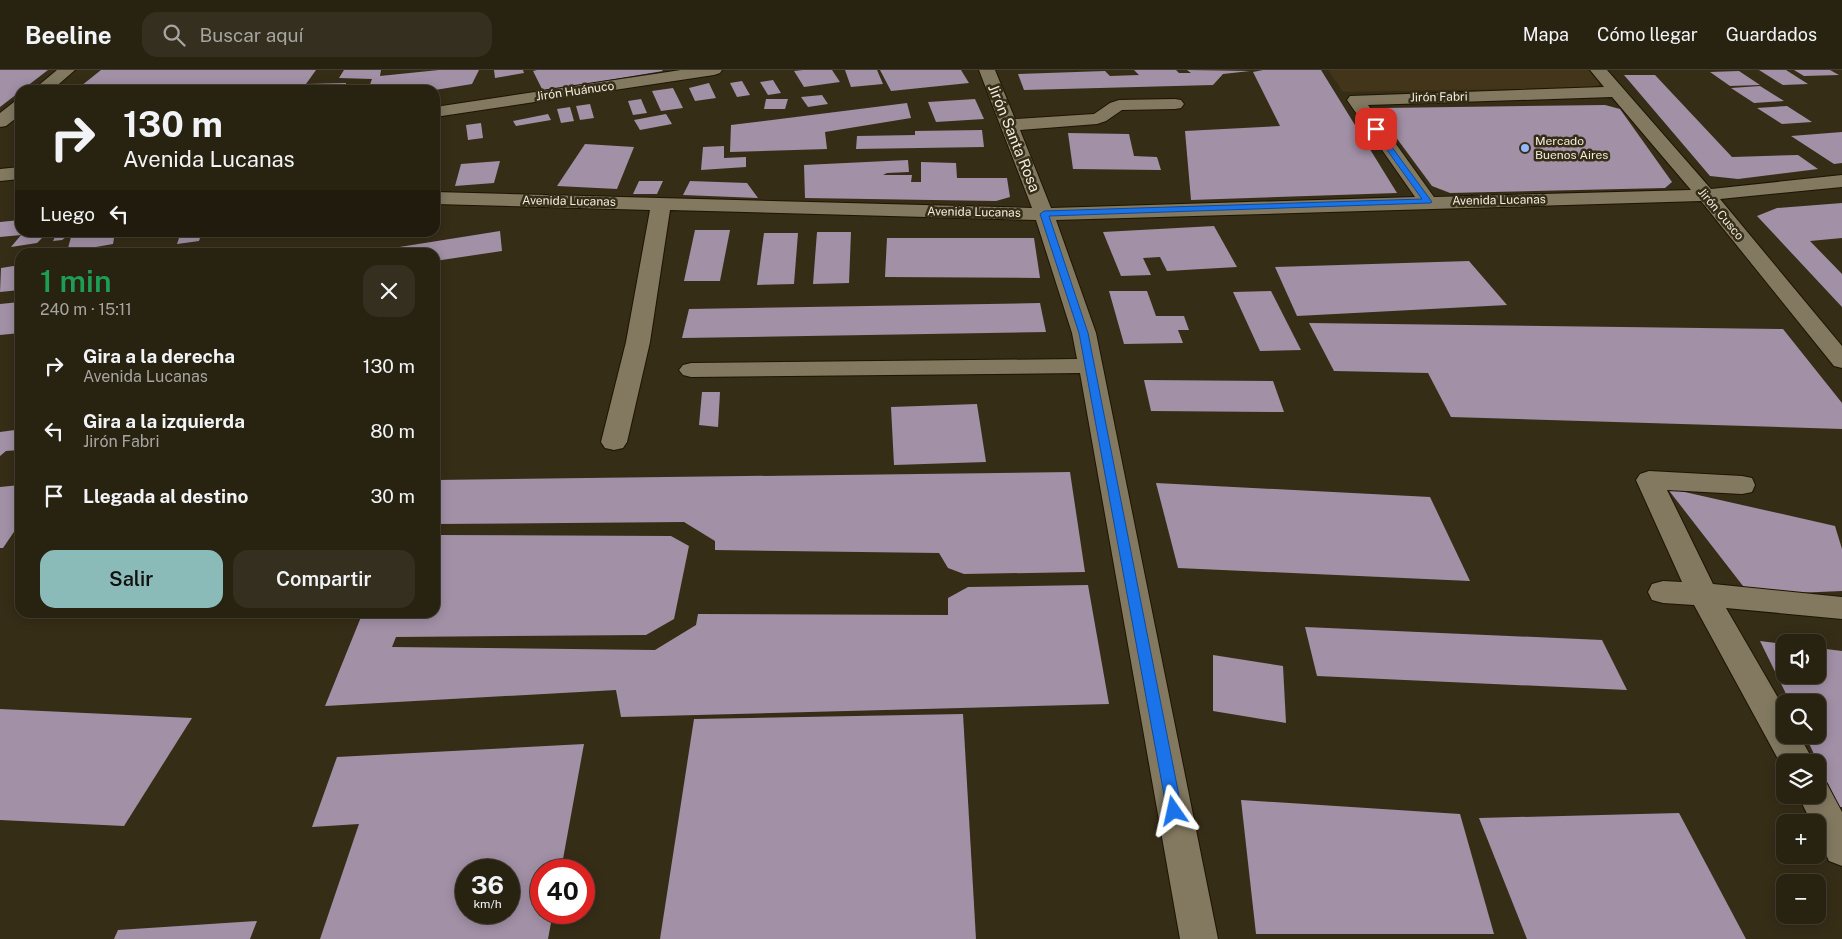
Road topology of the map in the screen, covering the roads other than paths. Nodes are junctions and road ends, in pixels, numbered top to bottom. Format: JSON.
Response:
{"nodes":[{"id":1,"x":67,"y":70,"type":"edge"},
{"id":2,"x":714,"y":70,"type":"edge"},
{"id":3,"x":987,"y":70,"type":"edge"},
{"id":4,"x":1598,"y":70,"type":"edge"},
{"id":5,"x":48,"y":85,"type":"edge"},
{"id":6,"x":1617,"y":92,"type":"junction"},
{"id":7,"x":1175,"y":104,"type":"dead end"},
{"id":8,"x":15,"y":110,"type":"edge"},
{"id":9,"x":440,"y":111,"type":"edge"},
{"id":10,"x":0,"y":122,"type":"edge"},
{"id":11,"x":1009,"y":124,"type":"junction"},
{"id":12,"x":15,"y":174,"type":"edge"},
{"id":13,"x":0,"y":175,"type":"edge"},
{"id":14,"x":1842,"y":181,"type":"edge"},
{"id":15,"x":0,"y":186,"type":"edge"},
{"id":16,"x":15,"y":187,"type":"edge"},
{"id":17,"x":1706,"y":195,"type":"junction"},
{"id":18,"x":440,"y":198,"type":"edge"},
{"id":19,"x":1428,"y":202,"type":"junction"},
{"id":20,"x":661,"y":204,"type":"junction"},
{"id":21,"x":1044,"y":214,"type":"junction"},
{"id":22,"x":1842,"y":361,"type":"edge"},
{"id":23,"x":1089,"y":366,"type":"junction"},
{"id":24,"x":691,"y":370,"type":"dead end"},
{"id":25,"x":614,"y":442,"type":"dead end"},
{"id":26,"x":1742,"y":485,"type":"dead end"},
{"id":27,"x":1663,"y":592,"type":"dead end"},
{"id":28,"x":1703,"y":594,"type":"junction"},
{"id":29,"x":1842,"y":608,"type":"edge"},
{"id":30,"x":1793,"y":754,"type":"edge"},
{"id":31,"x":1820,"y":804,"type":"edge"},
{"id":32,"x":1842,"y":848,"type":"edge"},
{"id":33,"x":1198,"y":939,"type":"edge"}],
"edges":[{"from":1,"to":5,"type":"street"},
{"from":2,"to":9,"type":"street","name":"Jirón Huánuco"},
{"from":3,"to":11,"type":"street","name":"Jirón Santa Rosa"},
{"from":4,"to":6,"type":"street","name":"Jirón Cusco"},
{"from":6,"to":17,"type":"street","name":"Jirón Cusco"},
{"from":6,"to":19,"type":"street","name":"Jirón Fabri"},
{"from":7,"to":11,"type":"street"},
{"from":8,"to":10,"type":"street"},
{"from":11,"to":21,"type":"street","name":"Jirón Santa Rosa"},
{"from":12,"to":13,"type":"street"},
{"from":14,"to":17,"type":"street","name":"Avenida Lucanas"},
{"from":15,"to":16,"type":"street"},
{"from":17,"to":19,"type":"street","name":"Avenida Lucanas"},
{"from":17,"to":22,"type":"street","name":"Jirón Cusco"},
{"from":18,"to":20,"type":"street","name":"Avenida Lucanas"},
{"from":19,"to":21,"type":"street","name":"Avenida Lucanas"},
{"from":20,"to":21,"type":"street","name":"Avenida Lucanas"},
{"from":20,"to":25,"type":"street"},
{"from":21,"to":23,"type":"street","name":"Jirón Santa Rosa"},
{"from":23,"to":24,"type":"street"},
{"from":23,"to":33,"type":"street","name":"Jirón Santa Rosa"},
{"from":26,"to":28,"type":"street"},
{"from":27,"to":28,"type":"street"},
{"from":28,"to":29,"type":"street"},
{"from":28,"to":30,"type":"street"},
{"from":31,"to":32,"type":"street"}]}
